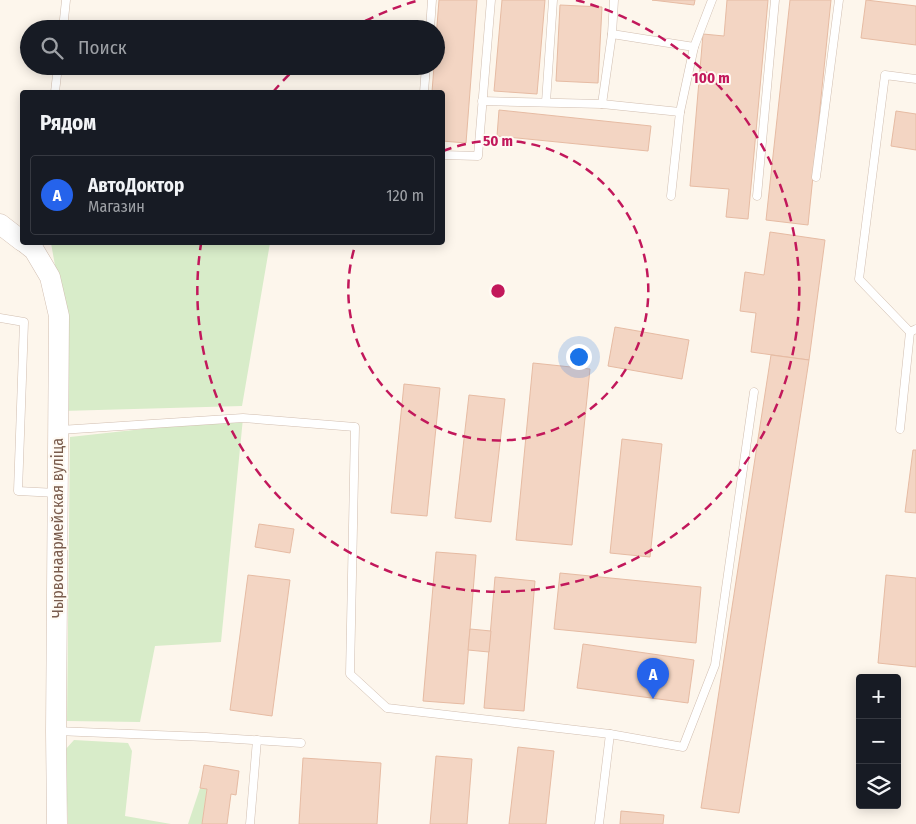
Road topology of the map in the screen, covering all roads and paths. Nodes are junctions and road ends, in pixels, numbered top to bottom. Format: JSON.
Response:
{"nodes":[{"id":1,"x":66,"y":0,"type":"edge"},
{"id":2,"x":432,"y":0,"type":"edge"},
{"id":3,"x":491,"y":0,"type":"edge"},
{"id":4,"x":554,"y":0,"type":"edge"},
{"id":5,"x":614,"y":0,"type":"edge"},
{"id":6,"x":712,"y":0,"type":"edge"},
{"id":7,"x":775,"y":0,"type":"edge"},
{"id":8,"x":838,"y":0,"type":"edge"},
{"id":9,"x":64,"y":20,"type":"edge"},
{"id":10,"x":431,"y":20,"type":"edge"},
{"id":11,"x":612,"y":34,"type":"junction"},
{"id":12,"x":694,"y":47,"type":"junction"},
{"id":13,"x":57,"y":75,"type":"edge"},
{"id":14,"x":425,"y":75,"type":"edge"},
{"id":15,"x":916,"y":78,"type":"edge"},
{"id":16,"x":55,"y":90,"type":"edge"},
{"id":17,"x":424,"y":90,"type":"edge"},
{"id":18,"x":482,"y":101,"type":"junction"},
{"id":19,"x":546,"y":102,"type":"junction"},
{"id":20,"x":602,"y":104,"type":"junction"},
{"id":21,"x":680,"y":112,"type":"junction"},
{"id":22,"x":445,"y":155,"type":"edge"},
{"id":23,"x":816,"y":177,"type":"dead end"},
{"id":24,"x":670,"y":196,"type":"dead end"},
{"id":25,"x":757,"y":196,"type":"dead end"},
{"id":26,"x":0,"y":224,"type":"edge"},
{"id":27,"x":20,"y":238,"type":"edge"},
{"id":28,"x":30,"y":245,"type":"edge"},
{"id":29,"x":0,"y":318,"type":"edge"},
{"id":30,"x":913,"y":330,"type":"edge"},
{"id":31,"x":754,"y":392,"type":"dead end"},
{"id":32,"x":900,"y":429,"type":"dead end"},
{"id":33,"x":58,"y":430,"type":"junction"},
{"id":34,"x":57,"y":493,"type":"junction"},
{"id":35,"x":56,"y":731,"type":"junction"},
{"id":36,"x":610,"y":734,"type":"junction"},
{"id":37,"x":258,"y":740,"type":"junction"},
{"id":38,"x":302,"y":743,"type":"dead end"},
{"id":39,"x":57,"y":824,"type":"edge"},
{"id":40,"x":250,"y":824,"type":"edge"},
{"id":41,"x":599,"y":824,"type":"edge"}],
"edges":[{"from":1,"to":9,"type":"lane"},
{"from":2,"to":10,"type":"lane"},
{"from":3,"to":18,"type":"lane"},
{"from":4,"to":19,"type":"lane"},
{"from":5,"to":11,"type":"lane"},
{"from":6,"to":12,"type":"lane"},
{"from":7,"to":25,"type":"lane"},
{"from":8,"to":23,"type":"lane"},
{"from":11,"to":12,"type":"lane"},
{"from":11,"to":20,"type":"lane"},
{"from":12,"to":21,"type":"lane"},
{"from":13,"to":16,"type":"lane"},
{"from":14,"to":17,"type":"lane"},
{"from":15,"to":30,"type":"lane"},
{"from":18,"to":19,"type":"lane"},
{"from":18,"to":22,"type":"lane"},
{"from":19,"to":20,"type":"lane"},
{"from":20,"to":21,"type":"lane"},
{"from":21,"to":24,"type":"lane"},
{"from":26,"to":27,"type":"street","name":"Чырвонаармейская вуліца"},
{"from":28,"to":33,"type":"street","name":"Чырвонаармейская вуліца"},
{"from":29,"to":34,"type":"lane"},
{"from":30,"to":32,"type":"lane"},
{"from":31,"to":36,"type":"lane"},
{"from":33,"to":34,"type":"street","name":"Чырвонаармейская вуліца"},
{"from":33,"to":36,"type":"lane"},
{"from":34,"to":35,"type":"street","name":"Чырвонаармейская вуліца"},
{"from":35,"to":37,"type":"lane"},
{"from":35,"to":39,"type":"street","name":"Чырвонаармейская вуліца"},
{"from":36,"to":41,"type":"lane"},
{"from":37,"to":38,"type":"lane"},
{"from":37,"to":40,"type":"lane"}]}
